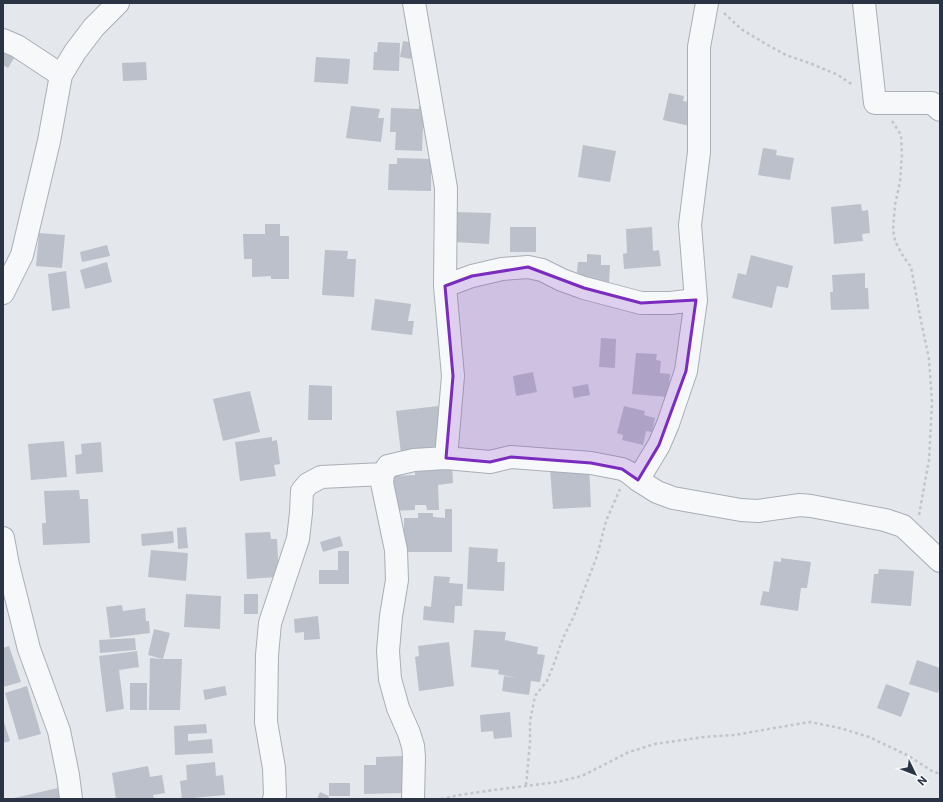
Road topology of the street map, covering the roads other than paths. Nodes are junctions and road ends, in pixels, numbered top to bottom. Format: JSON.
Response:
{"nodes":[{"id":1,"x":118,"y":3,"type":"edge"},
{"id":2,"x":414,"y":3,"type":"edge"},
{"id":3,"x":864,"y":3,"type":"edge"},
{"id":4,"x":714,"y":6,"type":"edge"},
{"id":5,"x":3,"y":40,"type":"edge"},
{"id":6,"x":61,"y":75,"type":"junction"},
{"id":7,"x":940,"y":110,"type":"edge"},
{"id":8,"x":446,"y":286,"type":"junction"},
{"id":9,"x":3,"y":293,"type":"edge"},
{"id":10,"x":696,"y":300,"type":"junction"},
{"id":11,"x":446,"y":458,"type":"junction"},
{"id":12,"x":383,"y":474,"type":"junction"},
{"id":13,"x":633,"y":476,"type":"junction"},
{"id":14,"x":3,"y":538,"type":"edge"},
{"id":15,"x":940,"y":561,"type":"edge"},
{"id":16,"x":71,"y":799,"type":"edge"},
{"id":17,"x":274,"y":799,"type":"edge"},
{"id":18,"x":414,"y":799,"type":"edge"}],
"edges":[{"from":1,"to":6,"type":"street"},
{"from":2,"to":8,"type":"street"},
{"from":3,"to":7,"type":"street"},
{"from":4,"to":10,"type":"street"},
{"from":5,"to":6,"type":"street"},
{"from":6,"to":9,"type":"street"},
{"from":8,"to":10,"type":"street"},
{"from":8,"to":11,"type":"street"},
{"from":10,"to":13,"type":"street"},
{"from":11,"to":12,"type":"street"},
{"from":11,"to":13,"type":"street"},
{"from":12,"to":17,"type":"street"},
{"from":12,"to":18,"type":"street"},
{"from":13,"to":15,"type":"street"},
{"from":14,"to":16,"type":"street"}]}
